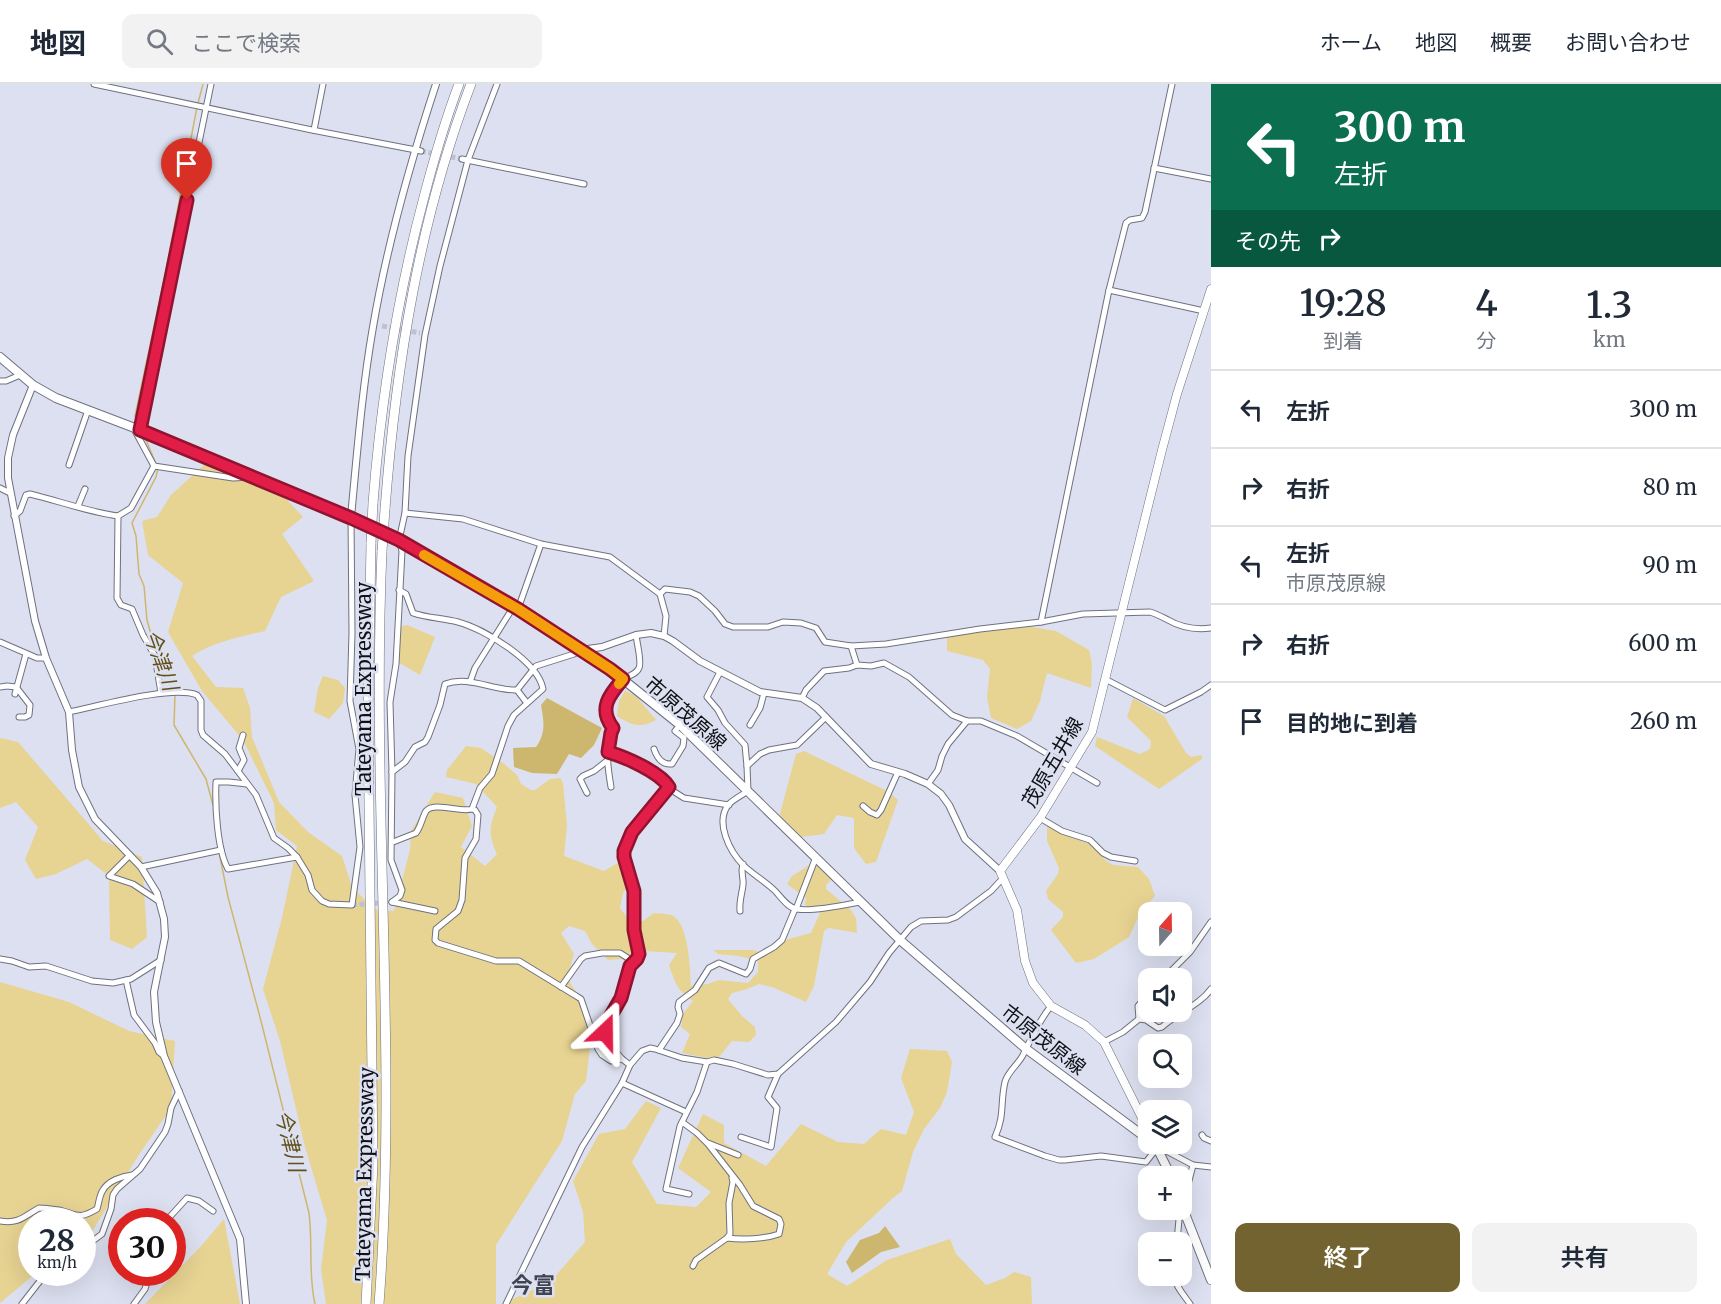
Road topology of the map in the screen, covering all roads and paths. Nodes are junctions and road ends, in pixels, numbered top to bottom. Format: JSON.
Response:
{"nodes":[{"id":1,"x":94,"y":84,"type":"edge"},
{"id":2,"x":211,"y":84,"type":"edge"},
{"id":3,"x":323,"y":84,"type":"edge"},
{"id":4,"x":435,"y":84,"type":"edge"},
{"id":5,"x":459,"y":84,"type":"edge"},
{"id":6,"x":471,"y":84,"type":"edge"},
{"id":7,"x":497,"y":84,"type":"edge"},
{"id":8,"x":1172,"y":84,"type":"edge"},
{"id":9,"x":205,"y":107,"type":"junction"},
{"id":10,"x":314,"y":130,"type":"junction"},
{"id":11,"x":418,"y":150,"type":"junction"},
{"id":12,"x":465,"y":160,"type":"junction"},
{"id":13,"x":1154,"y":168,"type":"junction"},
{"id":14,"x":1211,"y":179,"type":"edge"},
{"id":15,"x":584,"y":184,"type":"dead end"},
{"id":16,"x":1211,"y":289,"type":"edge"},
{"id":17,"x":1109,"y":290,"type":"junction"},
{"id":18,"x":1204,"y":310,"type":"junction"},
{"id":19,"x":373,"y":325,"type":"junction"},
{"id":20,"x":382,"y":326,"type":"tunnel mouth"},
{"id":21,"x":0,"y":357,"type":"edge"},
{"id":22,"x":20,"y":375,"type":"junction"},
{"id":23,"x":0,"y":381,"type":"edge"},
{"id":24,"x":33,"y":385,"type":"junction"},
{"id":25,"x":88,"y":410,"type":"junction"},
{"id":26,"x":140,"y":430,"type":"junction"},
{"id":27,"x":69,"y":465,"type":"dead end"},
{"id":28,"x":154,"y":466,"type":"junction"},
{"id":29,"x":252,"y":477,"type":"junction"},
{"id":30,"x":0,"y":488,"type":"edge"},
{"id":31,"x":85,"y":489,"type":"dead end"},
{"id":32,"x":10,"y":493,"type":"junction"},
{"id":33,"x":78,"y":506,"type":"junction"},
{"id":34,"x":405,"y":513,"type":"junction"},
{"id":35,"x":14,"y":516,"type":"junction"},
{"id":36,"x":118,"y":516,"type":"junction"},
{"id":37,"x":351,"y":518,"type":"junction"},
{"id":38,"x":399,"y":540,"type":"junction"},
{"id":39,"x":541,"y":544,"type":"junction"},
{"id":40,"x":399,"y":590,"type":"junction"},
{"id":41,"x":660,"y":594,"type":"junction"},
{"id":42,"x":516,"y":608,"type":"junction"},
{"id":43,"x":1121,"y":613,"type":"junction"},
{"id":44,"x":1041,"y":622,"type":"junction"},
{"id":45,"x":1211,"y":628,"type":"edge"},
{"id":46,"x":636,"y":635,"type":"junction"},
{"id":47,"x":664,"y":636,"type":"junction"},
{"id":48,"x":495,"y":638,"type":"junction"},
{"id":49,"x":0,"y":642,"type":"edge"},
{"id":50,"x":851,"y":646,"type":"junction"},
{"id":51,"x":580,"y":650,"type":"junction"},
{"id":52,"x":26,"y":654,"type":"junction"},
{"id":53,"x":46,"y":658,"type":"junction"},
{"id":54,"x":857,"y":665,"type":"junction"},
{"id":55,"x":533,"y":670,"type":"junction"},
{"id":56,"x":720,"y":672,"type":"junction"},
{"id":57,"x":623,"y":679,"type":"junction"},
{"id":58,"x":1105,"y":679,"type":"junction"},
{"id":59,"x":470,"y":682,"type":"junction"},
{"id":60,"x":1211,"y":685,"type":"edge"},
{"id":61,"x":0,"y":687,"type":"edge"},
{"id":62,"x":517,"y":690,"type":"junction"},
{"id":63,"x":16,"y":691,"type":"junction"},
{"id":64,"x":161,"y":693,"type":"junction"},
{"id":65,"x":764,"y":693,"type":"junction"},
{"id":66,"x":802,"y":698,"type":"junction"},
{"id":67,"x":527,"y":704,"type":"junction"},
{"id":68,"x":69,"y":712,"type":"junction"},
{"id":69,"x":19,"y":717,"type":"dead end"},
{"id":70,"x":826,"y":717,"type":"junction"},
{"id":71,"x":967,"y":721,"type":"junction"},
{"id":72,"x":680,"y":725,"type":"junction"},
{"id":73,"x":750,"y":725,"type":"dead end"},
{"id":74,"x":243,"y":735,"type":"dead end"},
{"id":75,"x":654,"y":749,"type":"dead end"},
{"id":76,"x":608,"y":752,"type":"junction"},
{"id":77,"x":608,"y":760,"type":"junction"},
{"id":78,"x":747,"y":766,"type":"junction"},
{"id":79,"x":1070,"y":769,"type":"junction"},
{"id":80,"x":238,"y":771,"type":"junction"},
{"id":81,"x":393,"y":772,"type":"junction"},
{"id":82,"x":897,"y":772,"type":"junction"},
{"id":83,"x":1097,"y":783,"type":"dead end"},
{"id":84,"x":247,"y":784,"type":"junction"},
{"id":85,"x":928,"y":784,"type":"junction"},
{"id":86,"x":611,"y":787,"type":"dead end"},
{"id":87,"x":669,"y":787,"type":"junction"},
{"id":88,"x":748,"y":791,"type":"junction"},
{"id":89,"x":587,"y":793,"type":"dead end"},
{"id":90,"x":729,"y":805,"type":"junction"},
{"id":91,"x":863,"y":806,"type":"dead end"},
{"id":92,"x":472,"y":809,"type":"junction"},
{"id":93,"x":1040,"y":818,"type":"junction"},
{"id":94,"x":393,"y":842,"type":"junction"},
{"id":95,"x":221,"y":850,"type":"junction"},
{"id":96,"x":130,"y":855,"type":"junction"},
{"id":97,"x":297,"y":857,"type":"junction"},
{"id":98,"x":816,"y":857,"type":"junction"},
{"id":99,"x":1135,"y":861,"type":"dead end"},
{"id":100,"x":743,"y":864,"type":"junction"},
{"id":101,"x":141,"y":867,"type":"junction"},
{"id":102,"x":1001,"y":875,"type":"junction"},
{"id":103,"x":160,"y":902,"type":"junction"},
{"id":104,"x":861,"y":902,"type":"junction"},
{"id":105,"x":796,"y":909,"type":"junction"},
{"id":106,"x":740,"y":910,"type":"dead end"},
{"id":107,"x":435,"y":911,"type":"dead end"},
{"id":108,"x":1211,"y":922,"type":"edge"},
{"id":109,"x":900,"y":940,"type":"junction"},
{"id":110,"x":0,"y":959,"type":"edge"},
{"id":111,"x":161,"y":960,"type":"junction"},
{"id":112,"x":634,"y":962,"type":"junction"},
{"id":113,"x":1174,"y":968,"type":"edge"},
{"id":114,"x":126,"y":980,"type":"junction"},
{"id":115,"x":561,"y":987,"type":"junction"},
{"id":116,"x":1211,"y":989,"type":"edge"},
{"id":117,"x":1051,"y":1006,"type":"junction"},
{"id":118,"x":1192,"y":1006,"type":"edge"},
{"id":119,"x":1138,"y":1021,"type":"edge"},
{"id":120,"x":1149,"y":1022,"type":"edge"},
{"id":121,"x":1169,"y":1022,"type":"edge"},
{"id":122,"x":1104,"y":1042,"type":"junction"},
{"id":123,"x":1025,"y":1048,"type":"junction"},
{"id":124,"x":659,"y":1050,"type":"junction"},
{"id":125,"x":164,"y":1056,"type":"junction"},
{"id":126,"x":622,"y":1059,"type":"junction"},
{"id":127,"x":707,"y":1062,"type":"junction"},
{"id":128,"x":630,"y":1065,"type":"junction"},
{"id":129,"x":778,"y":1074,"type":"junction"},
{"id":130,"x":622,"y":1083,"type":"junction"},
{"id":131,"x":179,"y":1091,"type":"junction"},
{"id":132,"x":1138,"y":1110,"type":"edge"},
{"id":133,"x":686,"y":1112,"type":"junction"},
{"id":134,"x":682,"y":1122,"type":"junction"},
{"id":135,"x":1138,"y":1133,"type":"edge"},
{"id":136,"x":1202,"y":1135,"type":"dead end"},
{"id":137,"x":741,"y":1137,"type":"dead end"},
{"id":138,"x":1211,"y":1141,"type":"edge"},
{"id":139,"x":706,"y":1142,"type":"junction"},
{"id":140,"x":1153,"y":1154,"type":"edge"},
{"id":141,"x":1171,"y":1154,"type":"edge"},
{"id":142,"x":738,"y":1155,"type":"dead end"},
{"id":143,"x":1193,"y":1166,"type":"junction"},
{"id":144,"x":1211,"y":1167,"type":"edge"},
{"id":145,"x":1192,"y":1170,"type":"edge"},
{"id":146,"x":134,"y":1174,"type":"junction"},
{"id":147,"x":732,"y":1176,"type":"junction"},
{"id":148,"x":689,"y":1194,"type":"dead end"},
{"id":149,"x":178,"y":1208,"type":"edge"},
{"id":150,"x":213,"y":1211,"type":"dead end"},
{"id":151,"x":1187,"y":1220,"type":"edge"},
{"id":152,"x":0,"y":1221,"type":"edge"},
{"id":153,"x":96,"y":1238,"type":"edge"},
{"id":154,"x":727,"y":1238,"type":"junction"},
{"id":155,"x":693,"y":1266,"type":"dead end"},
{"id":156,"x":1211,"y":1280,"type":"edge"},
{"id":157,"x":36,"y":1286,"type":"edge"},
{"id":158,"x":146,"y":1286,"type":"edge"},
{"id":159,"x":1178,"y":1286,"type":"edge"},
{"id":160,"x":22,"y":1304,"type":"edge"},
{"id":161,"x":134,"y":1304,"type":"edge"},
{"id":162,"x":246,"y":1304,"type":"edge"},
{"id":163,"x":366,"y":1304,"type":"edge"},
{"id":164,"x":379,"y":1304,"type":"edge"},
{"id":165,"x":506,"y":1304,"type":"edge"},
{"id":166,"x":1190,"y":1304,"type":"edge"}],
"edges":[{"from":1,"to":9,"type":"street"},
{"from":2,"to":9,"type":"street"},
{"from":3,"to":10,"type":"street"},
{"from":4,"to":11,"type":"street"},
{"from":5,"to":163,"type":"highway","name":"Tateyama Expressway","bridge":true},
{"from":6,"to":164,"type":"highway","name":"Tateyama Expressway","bridge":true},
{"from":7,"to":12,"type":"street"},
{"from":8,"to":13,"type":"street"},
{"from":9,"to":10,"type":"street"},
{"from":9,"to":26,"type":"street"},
{"from":10,"to":11,"type":"street"},
{"from":11,"to":19,"type":"street"},
{"from":12,"to":15,"type":"street"},
{"from":12,"to":34,"type":"street"},
{"from":13,"to":14,"type":"street"},
{"from":13,"to":17,"type":"street"},
{"from":16,"to":18,"type":"main road","name":"茂原五井線"},
{"from":17,"to":18,"type":"street"},
{"from":17,"to":44,"type":"street"},
{"from":18,"to":43,"type":"main road","name":"茂原五井線"},
{"from":19,"to":20,"type":"street"},
{"from":19,"to":37,"type":"street"},
{"from":21,"to":22,"type":"main road","name":"市原茂原線"},
{"from":22,"to":23,"type":"street"},
{"from":22,"to":24,"type":"main road","name":"市原茂原線"},
{"from":24,"to":25,"type":"main road","name":"市原茂原線"},
{"from":24,"to":32,"type":"street"},
{"from":25,"to":26,"type":"main road","name":"市原茂原線"},
{"from":25,"to":27,"type":"street"},
{"from":26,"to":28,"type":"street"},
{"from":26,"to":29,"type":"main road","name":"市原茂原線"},
{"from":28,"to":29,"type":"street"},
{"from":28,"to":36,"type":"street"},
{"from":29,"to":37,"type":"main road","name":"市原茂原線"},
{"from":30,"to":32,"type":"street"},
{"from":31,"to":33,"type":"street"},
{"from":32,"to":35,"type":"street"},
{"from":33,"to":35,"type":"street"},
{"from":33,"to":36,"type":"street"},
{"from":34,"to":38,"type":"street"},
{"from":34,"to":39,"type":"street"},
{"from":35,"to":53,"type":"street"},
{"from":36,"to":64,"type":"street"},
{"from":37,"to":38,"type":"main road","name":"市原茂原線"},
{"from":37,"to":97,"type":"street"},
{"from":38,"to":40,"type":"street"},
{"from":38,"to":42,"type":"main road","name":"市原茂原線"},
{"from":39,"to":41,"type":"street"},
{"from":39,"to":42,"type":"street"},
{"from":40,"to":48,"type":"street"},
{"from":40,"to":81,"type":"street"},
{"from":41,"to":47,"type":"street"},
{"from":41,"to":50,"type":"street"},
{"from":42,"to":48,"type":"street"},
{"from":42,"to":51,"type":"main road","name":"市原茂原線"},
{"from":43,"to":44,"type":"street"},
{"from":43,"to":45,"type":"street"},
{"from":43,"to":58,"type":"main road","name":"茂原五井線"},
{"from":44,"to":50,"type":"street"},
{"from":46,"to":47,"type":"street"},
{"from":46,"to":51,"type":"street"},
{"from":46,"to":57,"type":"street"},
{"from":47,"to":56,"type":"street"},
{"from":48,"to":55,"type":"street"},
{"from":48,"to":59,"type":"street"},
{"from":49,"to":52,"type":"street"},
{"from":50,"to":54,"type":"street"},
{"from":51,"to":55,"type":"street"},
{"from":51,"to":57,"type":"main road","name":"市原茂原線"},
{"from":52,"to":53,"type":"street"},
{"from":52,"to":63,"type":"street"},
{"from":53,"to":68,"type":"street"},
{"from":54,"to":66,"type":"street"},
{"from":54,"to":71,"type":"street"},
{"from":55,"to":62,"type":"street"},
{"from":55,"to":67,"type":"street"},
{"from":56,"to":65,"type":"street"},
{"from":56,"to":78,"type":"street"},
{"from":57,"to":72,"type":"main road","name":"市原茂原線"},
{"from":57,"to":76,"type":"street"},
{"from":58,"to":60,"type":"street"},
{"from":58,"to":79,"type":"main road","name":"茂原五井線"},
{"from":59,"to":62,"type":"street"},
{"from":59,"to":81,"type":"street"},
{"from":61,"to":63,"type":"street"},
{"from":62,"to":67,"type":"street"},
{"from":63,"to":69,"type":"street"},
{"from":64,"to":68,"type":"street"},
{"from":64,"to":80,"type":"street"},
{"from":65,"to":66,"type":"street"},
{"from":65,"to":73,"type":"street"},
{"from":66,"to":70,"type":"street"},
{"from":67,"to":92,"type":"street"},
{"from":68,"to":96,"type":"street"},
{"from":70,"to":78,"type":"street"},
{"from":70,"to":82,"type":"street"},
{"from":71,"to":79,"type":"street"},
{"from":71,"to":85,"type":"street"},
{"from":72,"to":75,"type":"street"},
{"from":72,"to":88,"type":"main road","name":"市原茂原線"},
{"from":74,"to":80,"type":"street"},
{"from":76,"to":77,"type":"street"},
{"from":76,"to":87,"type":"street"},
{"from":77,"to":86,"type":"street"},
{"from":77,"to":89,"type":"street"},
{"from":78,"to":88,"type":"street"},
{"from":79,"to":83,"type":"street"},
{"from":79,"to":93,"type":"main road","name":"茂原五井線"},
{"from":80,"to":84,"type":"street"},
{"from":81,"to":94,"type":"street"},
{"from":82,"to":85,"type":"street"},
{"from":82,"to":91,"type":"street"},
{"from":84,"to":95,"type":"street"},
{"from":84,"to":97,"type":"street"},
{"from":85,"to":102,"type":"street"},
{"from":87,"to":90,"type":"street"},
{"from":87,"to":112,"type":"street"},
{"from":88,"to":90,"type":"street"},
{"from":88,"to":98,"type":"main road","name":"市原茂原線"},
{"from":90,"to":100,"type":"street"},
{"from":92,"to":94,"type":"street"},
{"from":92,"to":115,"type":"street"},
{"from":93,"to":99,"type":"street"},
{"from":93,"to":102,"type":"main road","name":"茂原五井線"},
{"from":94,"to":107,"type":"street"},
{"from":95,"to":97,"type":"street"},
{"from":95,"to":101,"type":"street"},
{"from":96,"to":101,"type":"street"},
{"from":96,"to":103,"type":"street"},
{"from":98,"to":104,"type":"main road","name":"市原茂原線"},
{"from":98,"to":105,"type":"street"},
{"from":100,"to":105,"type":"street"},
{"from":100,"to":106,"type":"street"},
{"from":101,"to":103,"type":"street"},
{"from":102,"to":109,"type":"street"},
{"from":102,"to":117,"type":"main road"},
{"from":103,"to":111,"type":"street"},
{"from":104,"to":105,"type":"street"},
{"from":104,"to":109,"type":"main road","name":"市原茂原線"},
{"from":105,"to":124,"type":"street"},
{"from":108,"to":113,"type":"street"},
{"from":109,"to":123,"type":"main road","name":"市原茂原線"},
{"from":109,"to":129,"type":"street"},
{"from":110,"to":114,"type":"street"},
{"from":111,"to":114,"type":"street"},
{"from":111,"to":125,"type":"street"},
{"from":112,"to":115,"type":"street"},
{"from":112,"to":126,"type":"street"},
{"from":114,"to":125,"type":"street"},
{"from":115,"to":126,"type":"street"},
{"from":116,"to":118,"type":"street"},
{"from":117,"to":122,"type":"main road"},
{"from":117,"to":123,"type":"street"},
{"from":119,"to":122,"type":"street"},
{"from":120,"to":121,"type":"street"},
{"from":122,"to":132,"type":"main road"},
{"from":123,"to":135,"type":"main road","name":"市原茂原線"},
{"from":123,"to":140,"type":"street"},
{"from":124,"to":127,"type":"street"},
{"from":124,"to":128,"type":"street"},
{"from":125,"to":131,"type":"street"},
{"from":126,"to":128,"type":"street"},
{"from":127,"to":129,"type":"street"},
{"from":127,"to":133,"type":"street"},
{"from":128,"to":130,"type":"street"},
{"from":129,"to":137,"type":"street"},
{"from":130,"to":133,"type":"street"},
{"from":130,"to":165,"type":"street"},
{"from":131,"to":146,"type":"street"},
{"from":131,"to":162,"type":"street"},
{"from":133,"to":134,"type":"street"},
{"from":134,"to":139,"type":"street"},
{"from":134,"to":148,"type":"street"},
{"from":136,"to":138,"type":"street"},
{"from":139,"to":142,"type":"street"},
{"from":139,"to":147,"type":"street"},
{"from":141,"to":143,"type":"street"},
{"from":143,"to":144,"type":"street"},
{"from":143,"to":145,"type":"street"},
{"from":146,"to":152,"type":"street"},
{"from":146,"to":153,"type":"street"},
{"from":147,"to":154,"type":"street"},
{"from":147,"to":154,"type":"street"},
{"from":149,"to":150,"type":"street"},
{"from":151,"to":156,"type":"main road"},
{"from":154,"to":155,"type":"street"},
{"from":157,"to":160,"type":"street"},
{"from":158,"to":161,"type":"street"},
{"from":159,"to":166,"type":"street"}]}
